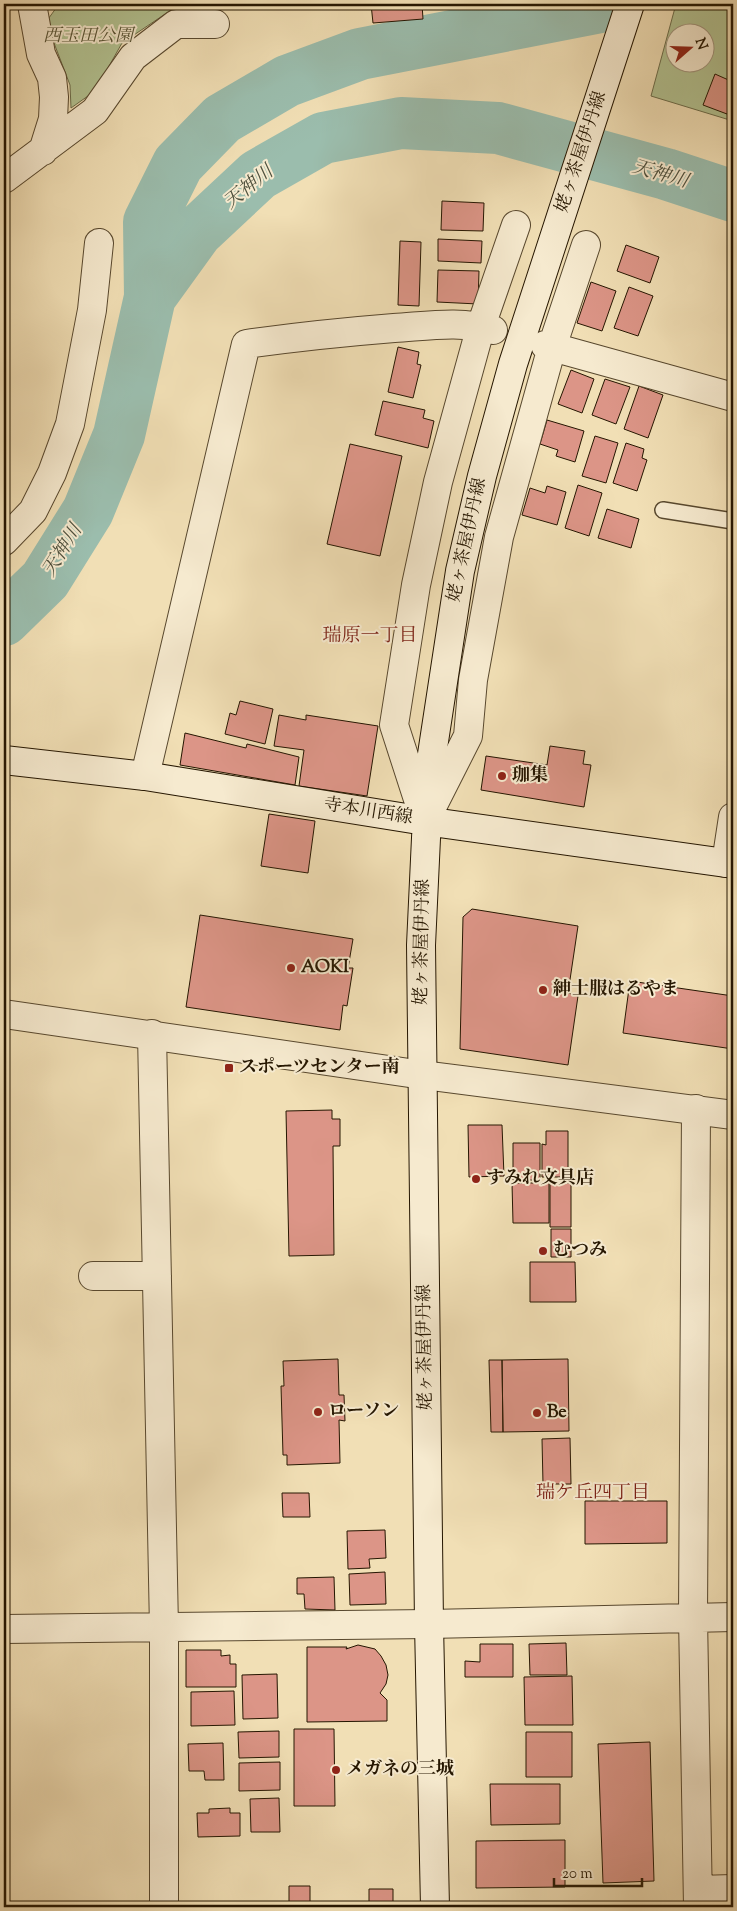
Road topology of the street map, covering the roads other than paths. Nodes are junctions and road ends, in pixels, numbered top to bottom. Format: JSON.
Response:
{"nodes":[{"id":1,"x":32,"y":4,"type":"edge"},
{"id":2,"x":626,"y":15,"type":"edge"},
{"id":3,"x":215,"y":24,"type":"dead end"},
{"id":4,"x":43,"y":150,"type":"junction"},
{"id":5,"x":4,"y":179,"type":"edge"},
{"id":6,"x":516,"y":225,"type":"dead end"},
{"id":7,"x":99,"y":243,"type":"dead end"},
{"id":8,"x":586,"y":245,"type":"dead end"},
{"id":9,"x":487,"y":328,"type":"junction"},
{"id":10,"x":548,"y":346,"type":"junction"},
{"id":11,"x":733,"y":397,"type":"edge"},
{"id":12,"x":662,"y":510,"type":"dead end"},
{"id":13,"x":733,"y":521,"type":"edge"},
{"id":14,"x":4,"y":541,"type":"edge"},
{"id":15,"x":4,"y":760,"type":"edge"},
{"id":16,"x":145,"y":776,"type":"junction"},
{"id":17,"x":733,"y":817,"type":"edge"},
{"id":18,"x":425,"y":821,"type":"junction"},
{"id":19,"x":730,"y":864,"type":"edge"},
{"id":20,"x":4,"y":1014,"type":"edge"},
{"id":21,"x":152,"y":1034,"type":"junction"},
{"id":22,"x":423,"y":1075,"type":"junction"},
{"id":23,"x":696,"y":1108,"type":"junction"},
{"id":24,"x":733,"y":1115,"type":"edge"},
{"id":25,"x":93,"y":1276,"type":"dead end"},
{"id":26,"x":157,"y":1276,"type":"junction"},
{"id":27,"x":693,"y":1616,"type":"junction"},
{"id":28,"x":733,"y":1617,"type":"edge"},
{"id":29,"x":429,"y":1624,"type":"junction"},
{"id":30,"x":164,"y":1628,"type":"junction"},
{"id":31,"x":4,"y":1630,"type":"edge"},
{"id":32,"x":733,"y":1889,"type":"edge"},
{"id":33,"x":698,"y":1899,"type":"edge"},
{"id":34,"x":164,"y":1907,"type":"edge"},
{"id":35,"x":435,"y":1907,"type":"edge"}],
"edges":[{"from":1,"to":4,"type":"street"},
{"from":2,"to":18,"type":"street","name":"姥ヶ茶屋伊丹線"},
{"from":3,"to":4,"type":"street"},
{"from":4,"to":5,"type":"street"},
{"from":6,"to":9,"type":"street"},
{"from":7,"to":14,"type":"street"},
{"from":8,"to":10,"type":"street"},
{"from":9,"to":16,"type":"street"},
{"from":9,"to":18,"type":"street"},
{"from":10,"to":11,"type":"street"},
{"from":10,"to":18,"type":"street"},
{"from":12,"to":13,"type":"lane"},
{"from":15,"to":16,"type":"street","name":"寺本川西線"},
{"from":16,"to":18,"type":"street","name":"寺本川西線"},
{"from":17,"to":19,"type":"street"},
{"from":18,"to":19,"type":"street","name":"寺本川西線"},
{"from":18,"to":22,"type":"street","name":"姥ヶ茶屋伊丹線"},
{"from":20,"to":21,"type":"street"},
{"from":21,"to":22,"type":"street"},
{"from":21,"to":26,"type":"street"},
{"from":22,"to":23,"type":"street"},
{"from":22,"to":29,"type":"street","name":"姥ヶ茶屋伊丹線"},
{"from":23,"to":24,"type":"street"},
{"from":23,"to":27,"type":"street"},
{"from":25,"to":26,"type":"street"},
{"from":26,"to":30,"type":"street"},
{"from":27,"to":28,"type":"street"},
{"from":27,"to":29,"type":"street"},
{"from":27,"to":33,"type":"street"},
{"from":29,"to":30,"type":"street"},
{"from":29,"to":35,"type":"street","name":"姥ヶ茶屋伊丹線"},
{"from":30,"to":31,"type":"street"},
{"from":30,"to":34,"type":"street"},
{"from":32,"to":33,"type":"street"}]}
